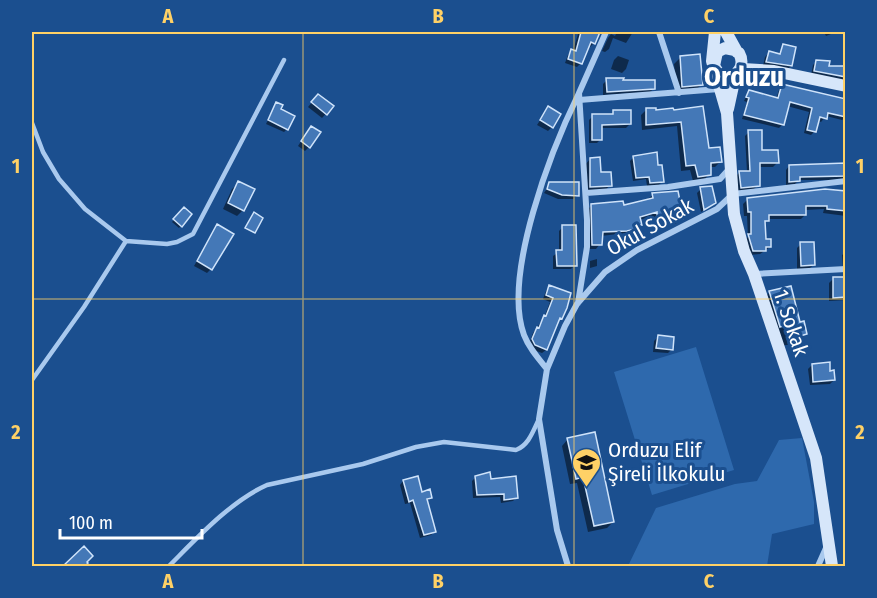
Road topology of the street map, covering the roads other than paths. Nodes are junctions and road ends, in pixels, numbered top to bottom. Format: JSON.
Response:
{"nodes":[{"id":1,"x":606,"y":32,"type":"edge"},
{"id":2,"x":659,"y":32,"type":"edge"},
{"id":3,"x":715,"y":32,"type":"edge"},
{"id":4,"x":726,"y":32,"type":"edge"},
{"id":5,"x":737,"y":51,"type":"junction"},
{"id":6,"x":284,"y":60,"type":"dead end"},
{"id":7,"x":714,"y":66,"type":"junction"},
{"id":8,"x":739,"y":70,"type":"junction"},
{"id":9,"x":774,"y":72,"type":"junction"},
{"id":10,"x":846,"y":86,"type":"edge"},
{"id":11,"x":721,"y":89,"type":"junction"},
{"id":12,"x":679,"y":93,"type":"junction"},
{"id":13,"x":579,"y":97,"type":"junction"},
{"id":14,"x":727,"y":113,"type":"junction"},
{"id":15,"x":32,"y":123,"type":"edge"},
{"id":16,"x":730,"y":167,"type":"junction"},
{"id":17,"x":846,"y":181,"type":"edge"},
{"id":18,"x":586,"y":193,"type":"junction"},
{"id":19,"x":733,"y":194,"type":"junction"},
{"id":20,"x":126,"y":241,"type":"junction"},
{"id":21,"x":846,"y":269,"type":"edge"},
{"id":22,"x":754,"y":274,"type":"junction"},
{"id":23,"x":578,"y":304,"type":"junction"},
{"id":24,"x":546,"y":369,"type":"junction"},
{"id":25,"x":32,"y":380,"type":"edge"},
{"id":26,"x":539,"y":420,"type":"junction"},
{"id":27,"x":828,"y":545,"type":"junction"},
{"id":28,"x":169,"y":567,"type":"edge"},
{"id":29,"x":568,"y":567,"type":"edge"},
{"id":30,"x":818,"y":567,"type":"edge"},
{"id":31,"x":832,"y":567,"type":"edge"}],
"edges":[{"from":1,"to":13,"type":"street"},
{"from":2,"to":12,"type":"street"},
{"from":3,"to":7,"type":"street"},
{"from":4,"to":5,"type":"street"},
{"from":5,"to":7,"type":"street"},
{"from":5,"to":8,"type":"street"},
{"from":5,"to":9,"type":"street"},
{"from":6,"to":20,"type":"lane"},
{"from":7,"to":8,"type":"street"},
{"from":7,"to":11,"type":"street"},
{"from":8,"to":9,"type":"street"},
{"from":8,"to":14,"type":"street"},
{"from":9,"to":10,"type":"street"},
{"from":11,"to":12,"type":"street"},
{"from":11,"to":14,"type":"street"},
{"from":12,"to":13,"type":"street"},
{"from":13,"to":18,"type":"street"},
{"from":13,"to":24,"type":"street"},
{"from":14,"to":16,"type":"street","name":"1. Sokak"},
{"from":15,"to":20,"type":"lane"},
{"from":16,"to":18,"type":"street"},
{"from":16,"to":19,"type":"street","name":"1. Sokak"},
{"from":17,"to":19,"type":"street"},
{"from":18,"to":23,"type":"street"},
{"from":19,"to":22,"type":"street","name":"1. Sokak"},
{"from":19,"to":23,"type":"street","name":"Okul Sokak"},
{"from":20,"to":25,"type":"lane"},
{"from":21,"to":22,"type":"street"},
{"from":22,"to":27,"type":"street","name":"1. Sokak"},
{"from":23,"to":24,"type":"street","name":"Okul Sokak"},
{"from":24,"to":26,"type":"street","name":"Okul Sokak"},
{"from":26,"to":28,"type":"lane"},
{"from":26,"to":29,"type":"street","name":"Okul Sokak"},
{"from":27,"to":30,"type":"street"},
{"from":27,"to":31,"type":"street","name":"1. Sokak"}]}
